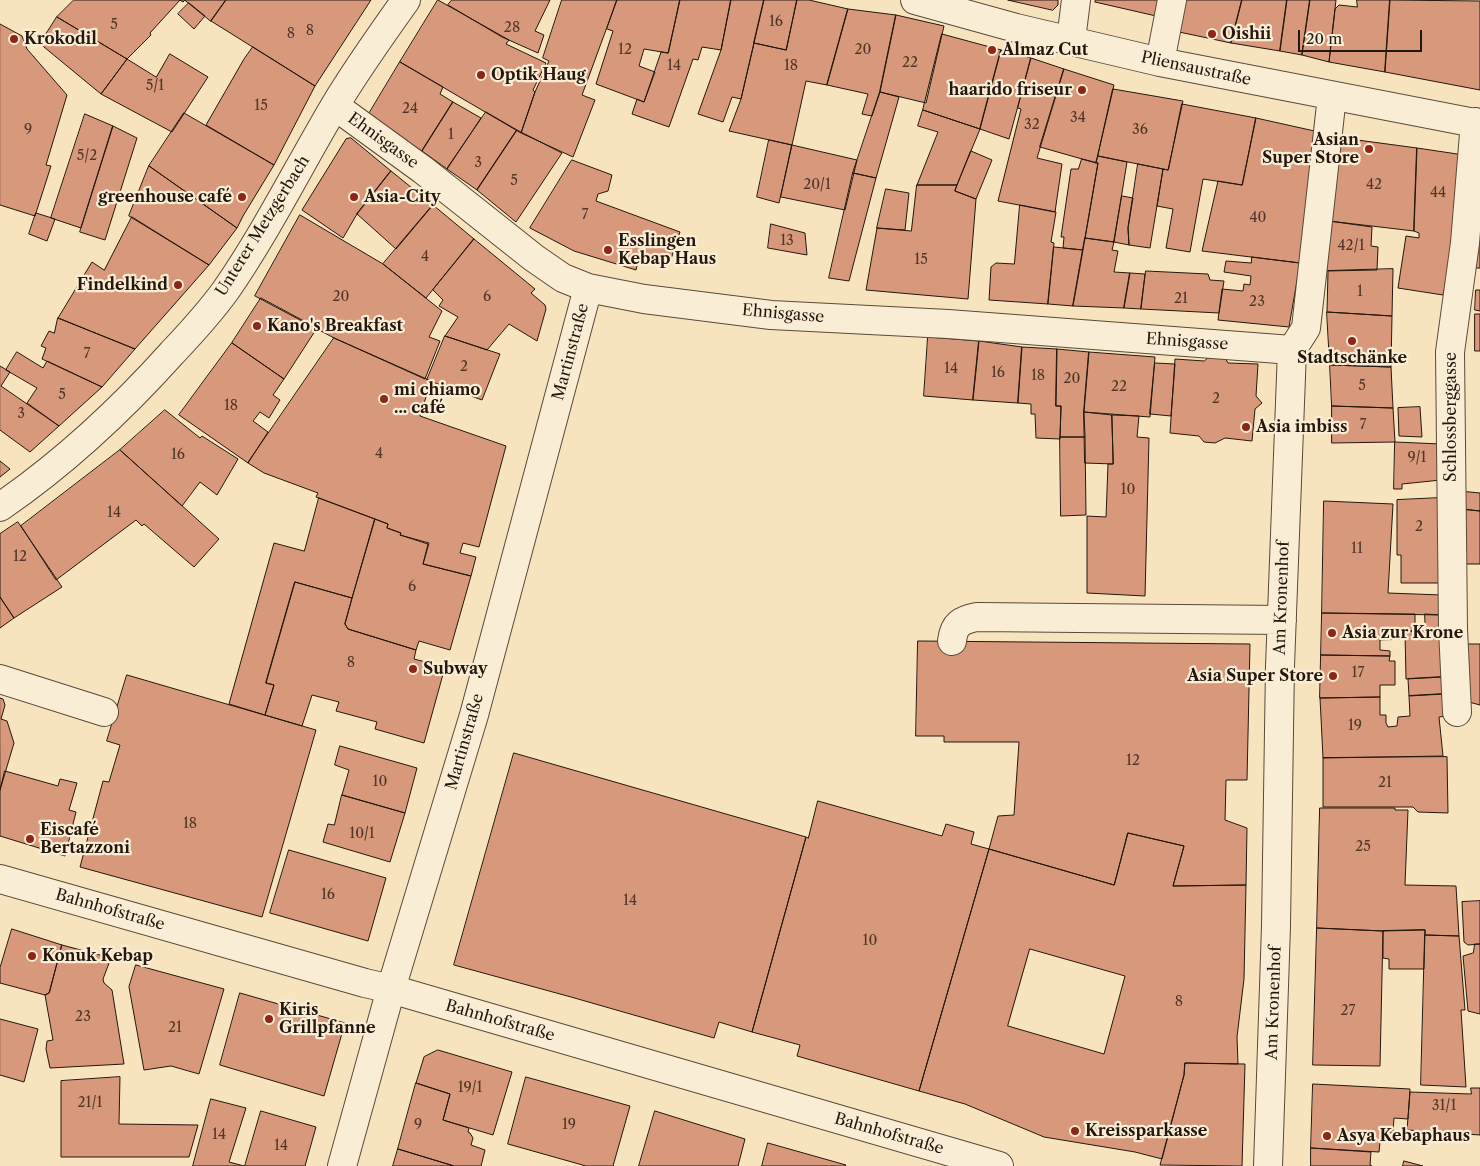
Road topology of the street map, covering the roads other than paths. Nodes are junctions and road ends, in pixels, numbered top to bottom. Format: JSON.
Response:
{"nodes":[{"id":1,"x":406,"y":0,"type":"edge"},
{"id":2,"x":915,"y":0,"type":"edge"},
{"id":3,"x":1076,"y":0,"type":"edge"},
{"id":4,"x":1172,"y":0,"type":"edge"},
{"id":5,"x":1071,"y":40,"type":"junction"},
{"id":6,"x":1160,"y":62,"type":"junction"},
{"id":7,"x":1332,"y":96,"type":"junction"},
{"id":8,"x":335,"y":106,"type":"junction"},
{"id":9,"x":1477,"y":123,"type":"edge"},
{"id":10,"x":588,"y":288,"type":"junction"},
{"id":11,"x":1292,"y":350,"type":"junction"},
{"id":12,"x":0,"y":507,"type":"edge"},
{"id":13,"x":1282,"y":620,"type":"junction"},
{"id":14,"x":952,"y":641,"type":"dead end"},
{"id":15,"x":0,"y":680,"type":"edge"},
{"id":16,"x":104,"y":712,"type":"dead end"},
{"id":17,"x":1457,"y":712,"type":"dead end"},
{"id":18,"x":0,"y":879,"type":"edge"},
{"id":19,"x":392,"y":989,"type":"junction"},
{"id":20,"x":342,"y":1166,"type":"edge"},
{"id":21,"x":999,"y":1166,"type":"edge"},
{"id":22,"x":1268,"y":1166,"type":"edge"}],
"edges":[{"from":1,"to":8,"type":"street","name":"Unterer Metzgerbach"},
{"from":2,"to":5,"type":"street","name":"Pliensaustraße"},
{"from":3,"to":5,"type":"street"},
{"from":4,"to":6,"type":"street"},
{"from":5,"to":6,"type":"street","name":"Pliensaustraße"},
{"from":6,"to":7,"type":"street","name":"Pliensaustraße"},
{"from":7,"to":9,"type":"street","name":"Pliensaustraße"},
{"from":7,"to":11,"type":"street"},
{"from":8,"to":10,"type":"street","name":"Ehnisgasse"},
{"from":8,"to":12,"type":"street","name":"Unterer Metzgerbach"},
{"from":9,"to":17,"type":"street","name":"Schlossberggasse"},
{"from":10,"to":11,"type":"street","name":"Ehnisgasse"},
{"from":10,"to":19,"type":"street","name":"Martinstraße"},
{"from":11,"to":13,"type":"street","name":"Am Kronenhof"},
{"from":13,"to":14,"type":"street"},
{"from":13,"to":22,"type":"street","name":"Am Kronenhof"},
{"from":15,"to":16,"type":"street"},
{"from":18,"to":19,"type":"street","name":"Bahnhofstraße"},
{"from":19,"to":20,"type":"street","name":"Martinstraße"},
{"from":19,"to":21,"type":"street","name":"Bahnhofstraße"}]}
